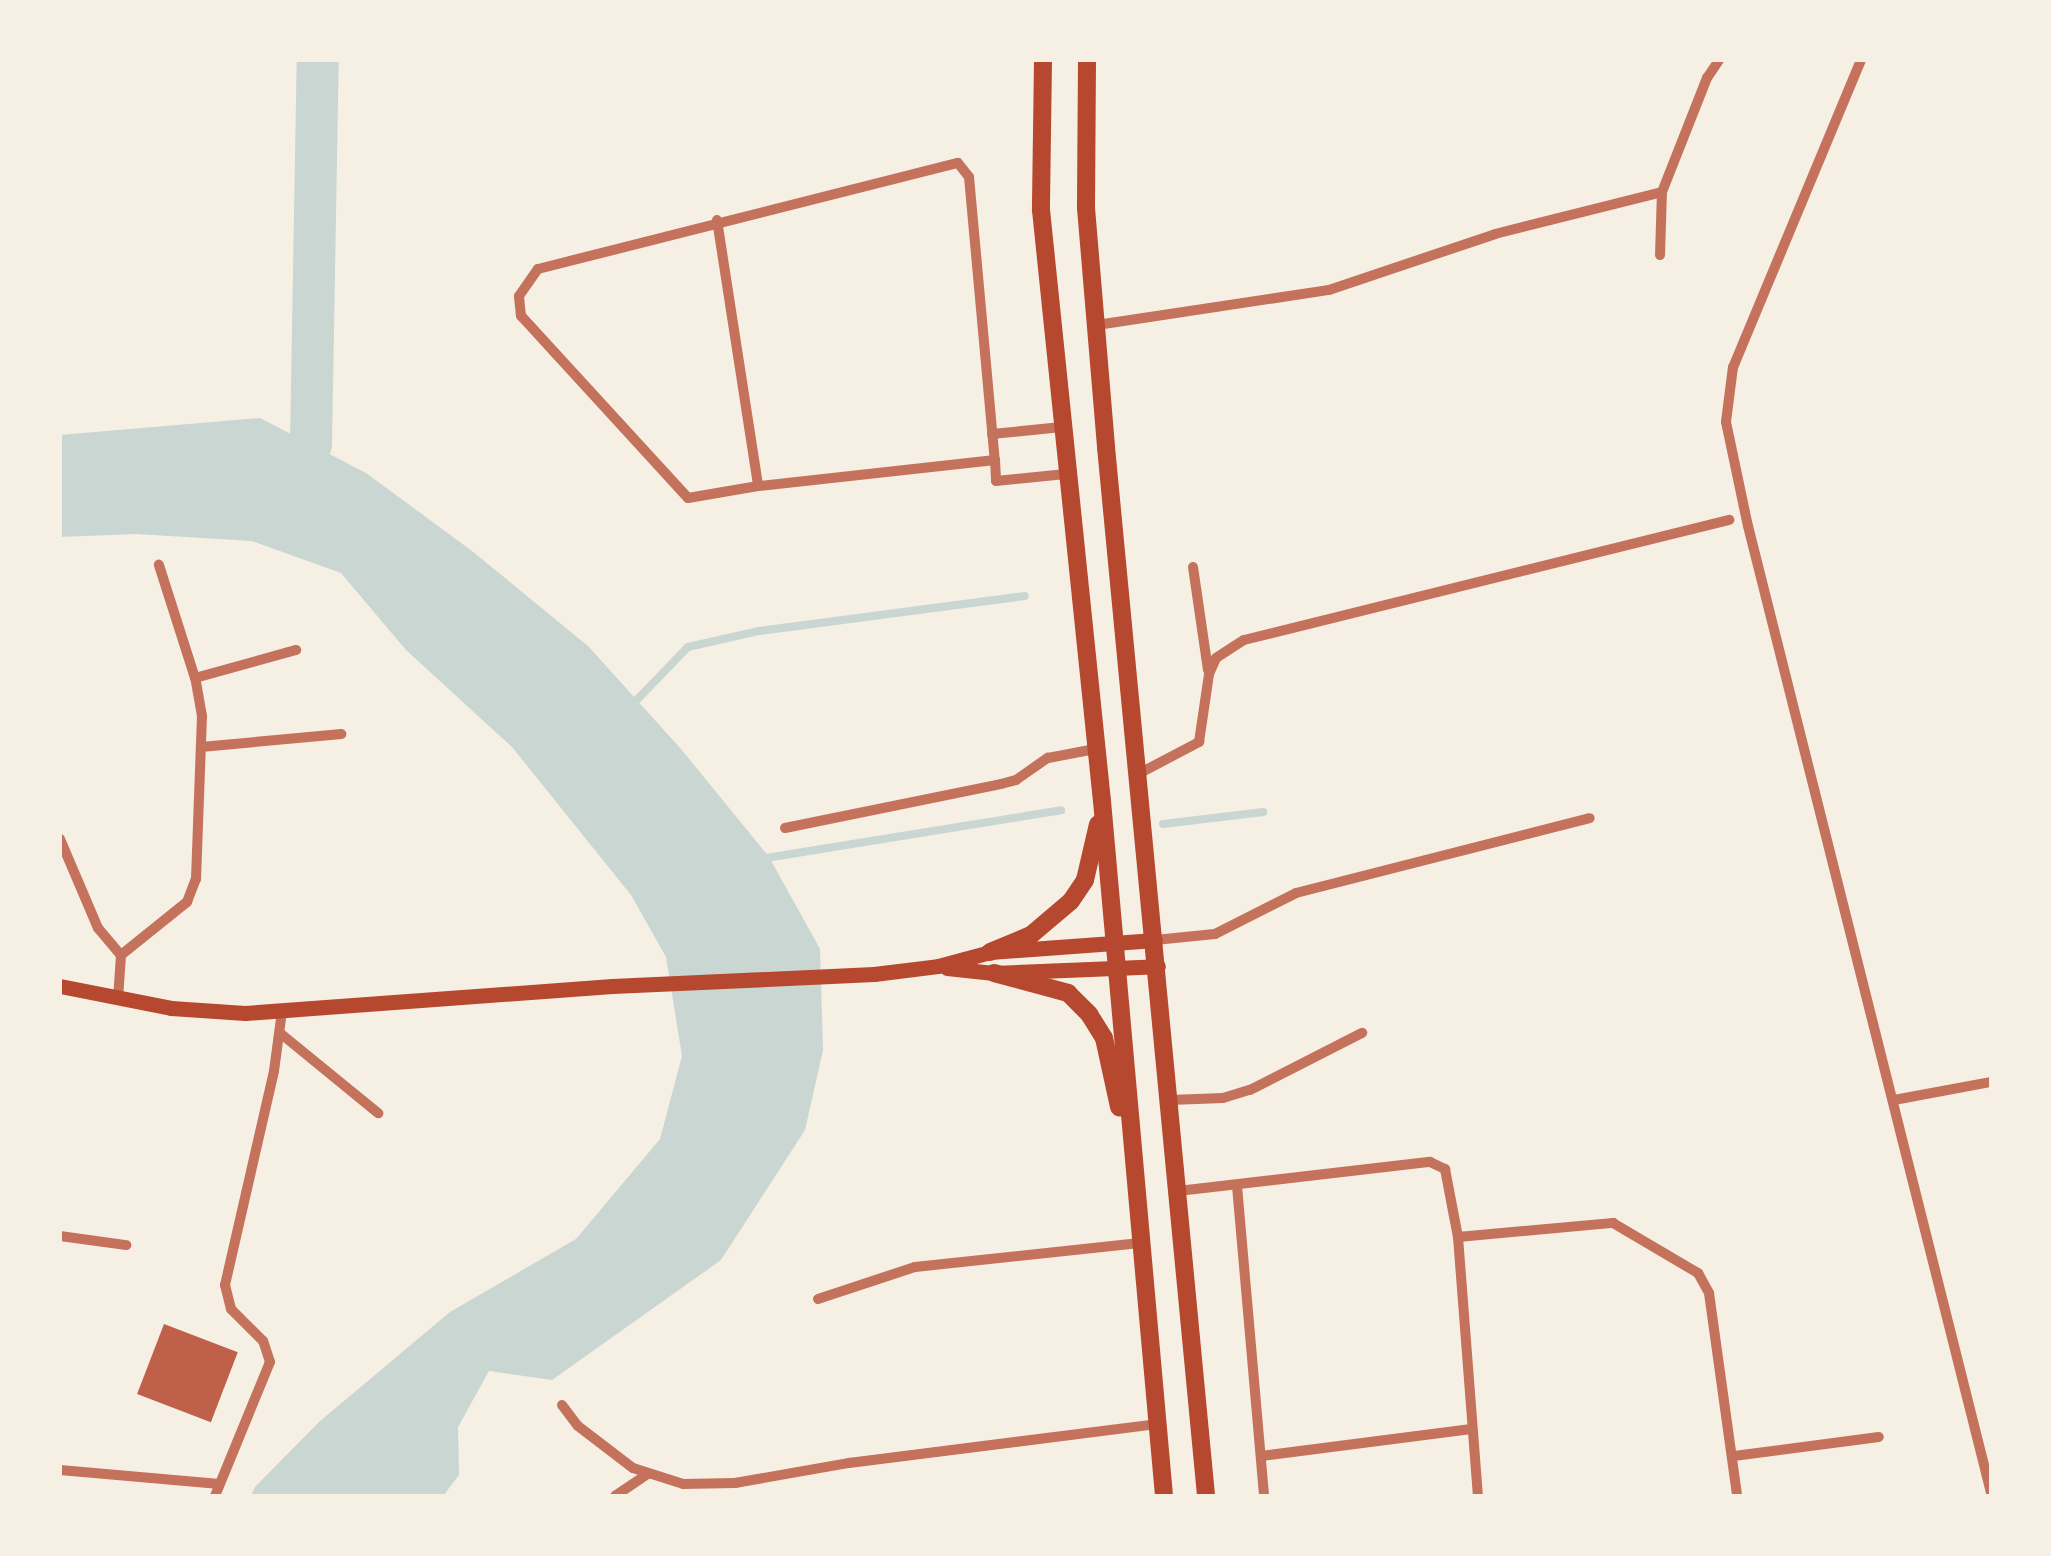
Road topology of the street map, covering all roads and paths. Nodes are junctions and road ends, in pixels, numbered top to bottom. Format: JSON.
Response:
{"nodes":[{"id":1,"x":1043,"y":60,"type":"edge"},
{"id":2,"x":1087,"y":60,"type":"edge"},
{"id":3,"x":1719,"y":60,"type":"edge"},
{"id":4,"x":1858,"y":61,"type":"edge"},
{"id":5,"x":1662,"y":192,"type":"junction"},
{"id":6,"x":718,"y":220,"type":"junction"},
{"id":7,"x":1660,"y":255,"type":"dead end"},
{"id":8,"x":1097,"y":325,"type":"junction"},
{"id":9,"x":1062,"y":427,"type":"junction"},
{"id":10,"x":992,"y":434,"type":"junction"},
{"id":11,"x":995,"y":460,"type":"junction"},
{"id":12,"x":1066,"y":474,"type":"junction"},
{"id":13,"x":758,"y":486,"type":"junction"},
{"id":14,"x":1730,"y":520,"type":"dead end"},
{"id":15,"x":159,"y":565,"type":"dead end"},
{"id":16,"x":1193,"y":567,"type":"dead end"},
{"id":17,"x":296,"y":650,"type":"dead end"},
{"id":18,"x":1209,"y":674,"type":"junction"},
{"id":19,"x":196,"y":678,"type":"junction"},
{"id":20,"x":340,"y":734,"type":"dead end"},
{"id":21,"x":202,"y":747,"type":"junction"},
{"id":22,"x":1096,"y":749,"type":"junction"},
{"id":23,"x":1140,"y":772,"type":"junction"},
{"id":24,"x":1102,"y":801,"type":"junction"},
{"id":25,"x":1590,"y":818,"type":"dead end"},
{"id":26,"x":785,"y":828,"type":"dead end"},
{"id":27,"x":60,"y":839,"type":"edge"},
{"id":28,"x":1155,"y":940,"type":"junction"},
{"id":29,"x":1114,"y":943,"type":"junction"},
{"id":30,"x":990,"y":952,"type":"junction"},
{"id":31,"x":122,"y":955,"type":"junction"},
{"id":32,"x":938,"y":966,"type":"junction"},
{"id":33,"x":1158,"y":966,"type":"junction"},
{"id":34,"x":1116,"y":968,"type":"junction"},
{"id":35,"x":994,"y":973,"type":"junction"},
{"id":36,"x":60,"y":986,"type":"edge"},
{"id":37,"x":118,"y":1000,"type":"junction"},
{"id":38,"x":282,"y":1011,"type":"junction"},
{"id":39,"x":280,"y":1033,"type":"junction"},
{"id":40,"x":1362,"y":1034,"type":"dead end"},
{"id":41,"x":1991,"y":1082,"type":"edge"},
{"id":42,"x":1170,"y":1100,"type":"junction"},
{"id":43,"x":1894,"y":1100,"type":"junction"},
{"id":44,"x":378,"y":1113,"type":"dead end"},
{"id":45,"x":1130,"y":1136,"type":"junction"},
{"id":46,"x":1237,"y":1186,"type":"junction"},
{"id":47,"x":1178,"y":1191,"type":"junction"},
{"id":48,"x":60,"y":1236,"type":"edge"},
{"id":49,"x":1458,"y":1237,"type":"junction"},
{"id":50,"x":126,"y":1244,"type":"dead end"},
{"id":51,"x":1140,"y":1244,"type":"junction"},
{"id":52,"x":818,"y":1299,"type":"dead end"},
{"id":53,"x":562,"y":1405,"type":"dead end"},
{"id":54,"x":1157,"y":1424,"type":"junction"},
{"id":55,"x":1471,"y":1429,"type":"junction"},
{"id":56,"x":1879,"y":1437,"type":"dead end"},
{"id":57,"x":1261,"y":1456,"type":"junction"},
{"id":58,"x":1734,"y":1456,"type":"junction"},
{"id":59,"x":60,"y":1470,"type":"edge"},
{"id":60,"x":648,"y":1474,"type":"junction"},
{"id":61,"x":736,"y":1483,"type":"junction"},
{"id":62,"x":217,"y":1490,"type":"edge"},
{"id":63,"x":1991,"y":1494,"type":"edge"},
{"id":64,"x":615,"y":1496,"type":"edge"},
{"id":65,"x":737,"y":1496,"type":"edge"},
{"id":66,"x":1164,"y":1496,"type":"edge"},
{"id":67,"x":1206,"y":1496,"type":"edge"},
{"id":68,"x":1264,"y":1496,"type":"edge"},
{"id":69,"x":1478,"y":1496,"type":"edge"},
{"id":70,"x":1737,"y":1496,"type":"edge"}],
"edges":[{"from":1,"to":9,"type":"highway"},
{"from":2,"to":8,"type":"highway"},
{"from":3,"to":5,"type":"street"},
{"from":4,"to":43,"type":"street"},
{"from":5,"to":7,"type":"street"},
{"from":5,"to":8,"type":"street"},
{"from":6,"to":10,"type":"street"},
{"from":6,"to":13,"type":"street"},
{"from":6,"to":13,"type":"street"},
{"from":8,"to":23,"type":"highway"},
{"from":9,"to":10,"type":"street"},
{"from":9,"to":12,"type":"highway"},
{"from":10,"to":11,"type":"street"},
{"from":11,"to":12,"type":"street"},
{"from":11,"to":13,"type":"street"},
{"from":12,"to":22,"type":"highway"},
{"from":14,"to":18,"type":"street"},
{"from":15,"to":19,"type":"street"},
{"from":16,"to":18,"type":"street"},
{"from":17,"to":19,"type":"street"},
{"from":18,"to":23,"type":"street"},
{"from":19,"to":21,"type":"street"},
{"from":20,"to":21,"type":"street"},
{"from":21,"to":31,"type":"street"},
{"from":22,"to":24,"type":"highway"},
{"from":22,"to":26,"type":"street"},
{"from":23,"to":28,"type":"highway"},
{"from":24,"to":29,"type":"highway"},
{"from":24,"to":30,"type":"highway"},
{"from":25,"to":28,"type":"street"},
{"from":27,"to":31,"type":"street"},
{"from":28,"to":29,"type":"main road"},
{"from":28,"to":33,"type":"highway"},
{"from":29,"to":30,"type":"main road"},
{"from":29,"to":34,"type":"highway"},
{"from":30,"to":32,"type":"main road"},
{"from":31,"to":37,"type":"street"},
{"from":32,"to":35,"type":"main road"},
{"from":32,"to":38,"type":"main road"},
{"from":33,"to":34,"type":"main road"},
{"from":33,"to":42,"type":"highway"},
{"from":34,"to":35,"type":"main road"},
{"from":34,"to":45,"type":"highway"},
{"from":35,"to":45,"type":"highway"},
{"from":36,"to":37,"type":"main road"},
{"from":37,"to":38,"type":"main road"},
{"from":38,"to":39,"type":"street"},
{"from":39,"to":44,"type":"street"},
{"from":39,"to":62,"type":"street"},
{"from":40,"to":42,"type":"street"},
{"from":41,"to":43,"type":"street"},
{"from":42,"to":47,"type":"highway"},
{"from":43,"to":63,"type":"street"},
{"from":45,"to":51,"type":"highway"},
{"from":46,"to":47,"type":"street"},
{"from":46,"to":49,"type":"street"},
{"from":46,"to":57,"type":"street"},
{"from":47,"to":67,"type":"highway"},
{"from":48,"to":50,"type":"street"},
{"from":49,"to":55,"type":"street"},
{"from":49,"to":58,"type":"street"},
{"from":51,"to":52,"type":"street"},
{"from":51,"to":54,"type":"highway"},
{"from":53,"to":60,"type":"street"},
{"from":54,"to":61,"type":"street"},
{"from":54,"to":66,"type":"highway"},
{"from":55,"to":57,"type":"street"},
{"from":55,"to":69,"type":"street"},
{"from":56,"to":58,"type":"street"},
{"from":57,"to":68,"type":"street"},
{"from":58,"to":70,"type":"street"},
{"from":59,"to":62,"type":"street"},
{"from":60,"to":61,"type":"street"},
{"from":60,"to":64,"type":"street"},
{"from":61,"to":65,"type":"street"}]}
